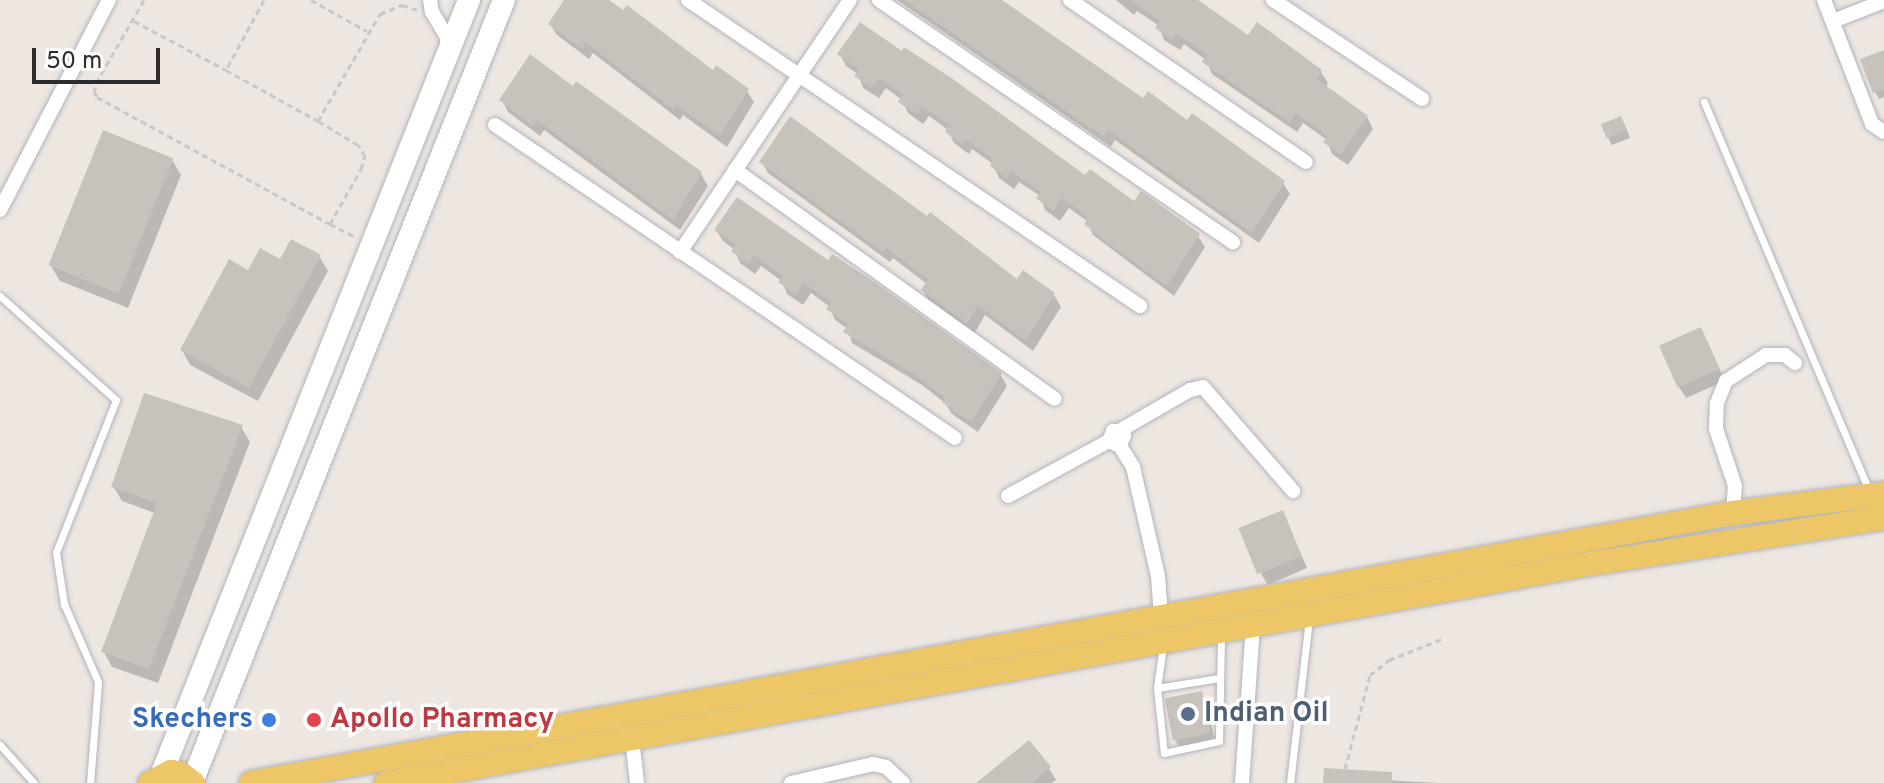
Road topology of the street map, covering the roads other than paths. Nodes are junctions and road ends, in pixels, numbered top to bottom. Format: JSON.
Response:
{"nodes":[{"id":1,"x":109,"y":0,"type":"edge"},
{"id":2,"x":469,"y":0,"type":"edge"},
{"id":3,"x":504,"y":0,"type":"edge"},
{"id":4,"x":688,"y":0,"type":"edge"},
{"id":5,"x":850,"y":0,"type":"edge"},
{"id":6,"x":879,"y":0,"type":"edge"},
{"id":7,"x":1070,"y":0,"type":"edge"},
{"id":8,"x":1273,"y":0,"type":"edge"},
{"id":9,"x":1824,"y":0,"type":"edge"},
{"id":10,"x":1884,"y":1,"type":"edge"},
{"id":11,"x":426,"y":5,"type":"edge"},
{"id":12,"x":1833,"y":21,"type":"junction"},
{"id":13,"x":449,"y":52,"type":"junction"},
{"id":14,"x":798,"y":76,"type":"junction"},
{"id":15,"x":1422,"y":99,"type":"dead end"},
{"id":16,"x":1704,"y":102,"type":"dead end"},
{"id":17,"x":495,"y":125,"type":"dead end"},
{"id":18,"x":1884,"y":132,"type":"edge"},
{"id":19,"x":1306,"y":162,"type":"dead end"},
{"id":20,"x":735,"y":170,"type":"junction"},
{"id":21,"x":0,"y":210,"type":"edge"},
{"id":22,"x":1233,"y":242,"type":"dead end"},
{"id":23,"x":680,"y":252,"type":"junction"},
{"id":24,"x":0,"y":296,"type":"edge"},
{"id":25,"x":1140,"y":306,"type":"dead end"},
{"id":26,"x":1795,"y":363,"type":"dead end"},
{"id":27,"x":1055,"y":399,"type":"dead end"},
{"id":28,"x":955,"y":438,"type":"dead end"},
{"id":29,"x":1116,"y":439,"type":"junction"},
{"id":30,"x":1293,"y":491,"type":"dead end"},
{"id":31,"x":1878,"y":495,"type":"edge"},
{"id":32,"x":1008,"y":496,"type":"dead end"},
{"id":33,"x":1733,"y":513,"type":"junction"},
{"id":34,"x":1884,"y":518,"type":"edge"},
{"id":35,"x":1310,"y":613,"type":"junction"},
{"id":36,"x":1253,"y":625,"type":"junction"},
{"id":37,"x":1162,"y":628,"type":"junction"},
{"id":38,"x":1221,"y":631,"type":"junction"},
{"id":39,"x":1219,"y":678,"type":"junction"},
{"id":40,"x":1157,"y":688,"type":"junction"},
{"id":41,"x":632,"y":738,"type":"junction"},
{"id":42,"x":0,"y":745,"type":"edge"},
{"id":43,"x":156,"y":778,"type":"edge"},
{"id":44,"x":192,"y":782,"type":"edge"},
{"id":45,"x":34,"y":783,"type":"edge"},
{"id":46,"x":90,"y":783,"type":"edge"},
{"id":47,"x":251,"y":783,"type":"edge"},
{"id":48,"x":386,"y":783,"type":"edge"},
{"id":49,"x":637,"y":783,"type":"edge"},
{"id":50,"x":791,"y":783,"type":"edge"},
{"id":51,"x":903,"y":783,"type":"edge"},
{"id":52,"x":1242,"y":783,"type":"edge"},
{"id":53,"x":1290,"y":783,"type":"edge"}],
"edges":[{"from":1,"to":21,"type":"street"},
{"from":2,"to":13,"type":"street"},
{"from":3,"to":44,"type":"street"},
{"from":4,"to":14,"type":"street"},
{"from":5,"to":14,"type":"street"},
{"from":6,"to":22,"type":"street"},
{"from":7,"to":19,"type":"street"},
{"from":8,"to":15,"type":"street"},
{"from":9,"to":12,"type":"street"},
{"from":10,"to":12,"type":"street"},
{"from":11,"to":13,"type":"street"},
{"from":12,"to":18,"type":"street"},
{"from":13,"to":43,"type":"street"},
{"from":14,"to":20,"type":"street"},
{"from":14,"to":25,"type":"street"},
{"from":16,"to":31,"type":"lane"},
{"from":17,"to":23,"type":"street"},
{"from":20,"to":23,"type":"street"},
{"from":20,"to":27,"type":"street"},
{"from":23,"to":28,"type":"street"},
{"from":24,"to":46,"type":"lane"},
{"from":26,"to":33,"type":"street"},
{"from":29,"to":30,"type":"street"},
{"from":29,"to":32,"type":"street"},
{"from":29,"to":37,"type":"street"},
{"from":31,"to":33,"type":"main road"},
{"from":33,"to":37,"type":"main road"},
{"from":34,"to":35,"type":"main road"},
{"from":35,"to":36,"type":"main road"},
{"from":35,"to":53,"type":"lane"},
{"from":36,"to":38,"type":"main road"},
{"from":36,"to":52,"type":"street"},
{"from":37,"to":38,"type":"main road"},
{"from":37,"to":40,"type":"lane"},
{"from":37,"to":41,"type":"main road"},
{"from":37,"to":47,"type":"main road"},
{"from":38,"to":39,"type":"lane"},
{"from":39,"to":40,"type":"lane"},
{"from":39,"to":40,"type":"lane"},
{"from":41,"to":48,"type":"main road"},
{"from":41,"to":49,"type":"street"},
{"from":42,"to":45,"type":"lane"},
{"from":43,"to":44,"type":"main road"},
{"from":50,"to":51,"type":"street"}]}
